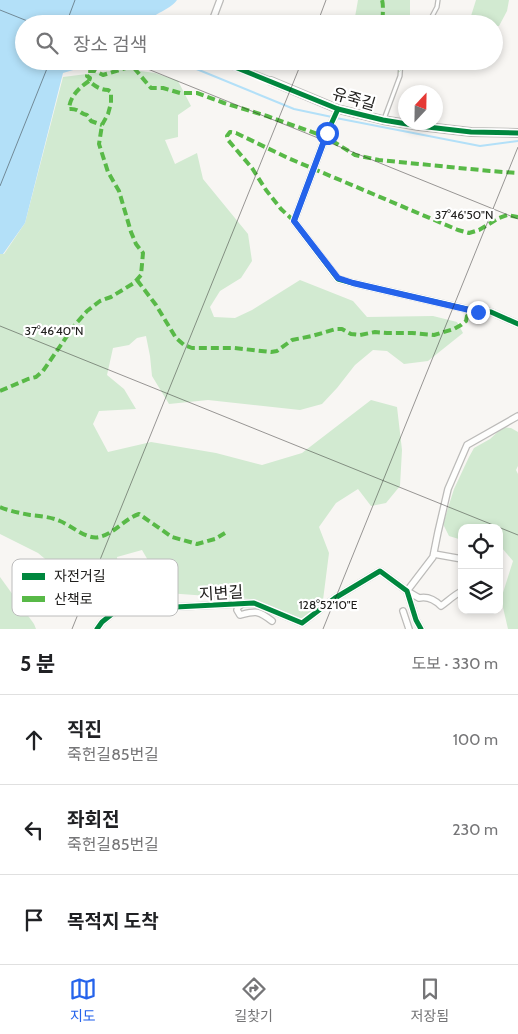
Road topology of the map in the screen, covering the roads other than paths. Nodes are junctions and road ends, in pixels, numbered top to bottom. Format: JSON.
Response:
{"nodes":[{"id":1,"x":220,"y":0,"type":"edge"},
{"id":2,"x":438,"y":0,"type":"edge"},
{"id":3,"x":214,"y":15,"type":"edge"},
{"id":4,"x":433,"y":15,"type":"edge"},
{"id":5,"x":243,"y":70,"type":"edge"},
{"id":6,"x":400,"y":70,"type":"edge"},
{"id":7,"x":271,"y":81,"type":"joint"},
{"id":8,"x":336,"y":112,"type":"junction"},
{"id":9,"x":383,"y":120,"type":"junction"},
{"id":10,"x":518,"y":133,"type":"edge"},
{"id":11,"x":518,"y":324,"type":"edge"},
{"id":12,"x":518,"y":416,"type":"edge"},
{"id":13,"x":434,"y":554,"type":"junction"},
{"id":14,"x":458,"y":558,"type":"edge"},
{"id":15,"x":408,"y":590,"type":"junction"},
{"id":16,"x":458,"y":593,"type":"edge"},
{"id":17,"x":242,"y":604,"type":"junction"},
{"id":18,"x":178,"y":607,"type":"edge"},
{"id":19,"x":403,"y":611,"type":"dead end"},
{"id":20,"x":110,"y":616,"type":"edge"},
{"id":21,"x":272,"y":621,"type":"dead end"},
{"id":22,"x":97,"y":629,"type":"edge"},
{"id":23,"x":409,"y":629,"type":"edge"},
{"id":24,"x":421,"y":629,"type":"edge"}],
"edges":[{"from":1,"to":3,"type":"street"},
{"from":2,"to":4,"type":"lane"},
{"from":5,"to":7,"type":"street","name":"유죽길"},
{"from":6,"to":9,"type":"lane"},
{"from":7,"to":8,"type":"street","name":"유죽길"},
{"from":8,"to":9,"type":"street","name":"유죽길"},
{"from":8,"to":11,"type":"street"},
{"from":9,"to":10,"type":"street","name":"유죽길"},
{"from":12,"to":13,"type":"street"},
{"from":13,"to":14,"type":"street"},
{"from":13,"to":15,"type":"street"},
{"from":15,"to":16,"type":"street"},
{"from":15,"to":17,"type":"street","name":"지변길"},
{"from":15,"to":24,"type":"street"},
{"from":17,"to":18,"type":"street","name":"지변길"},
{"from":17,"to":21,"type":"street"},
{"from":19,"to":23,"type":"street"},
{"from":20,"to":22,"type":"street","name":"지변길"}]}
